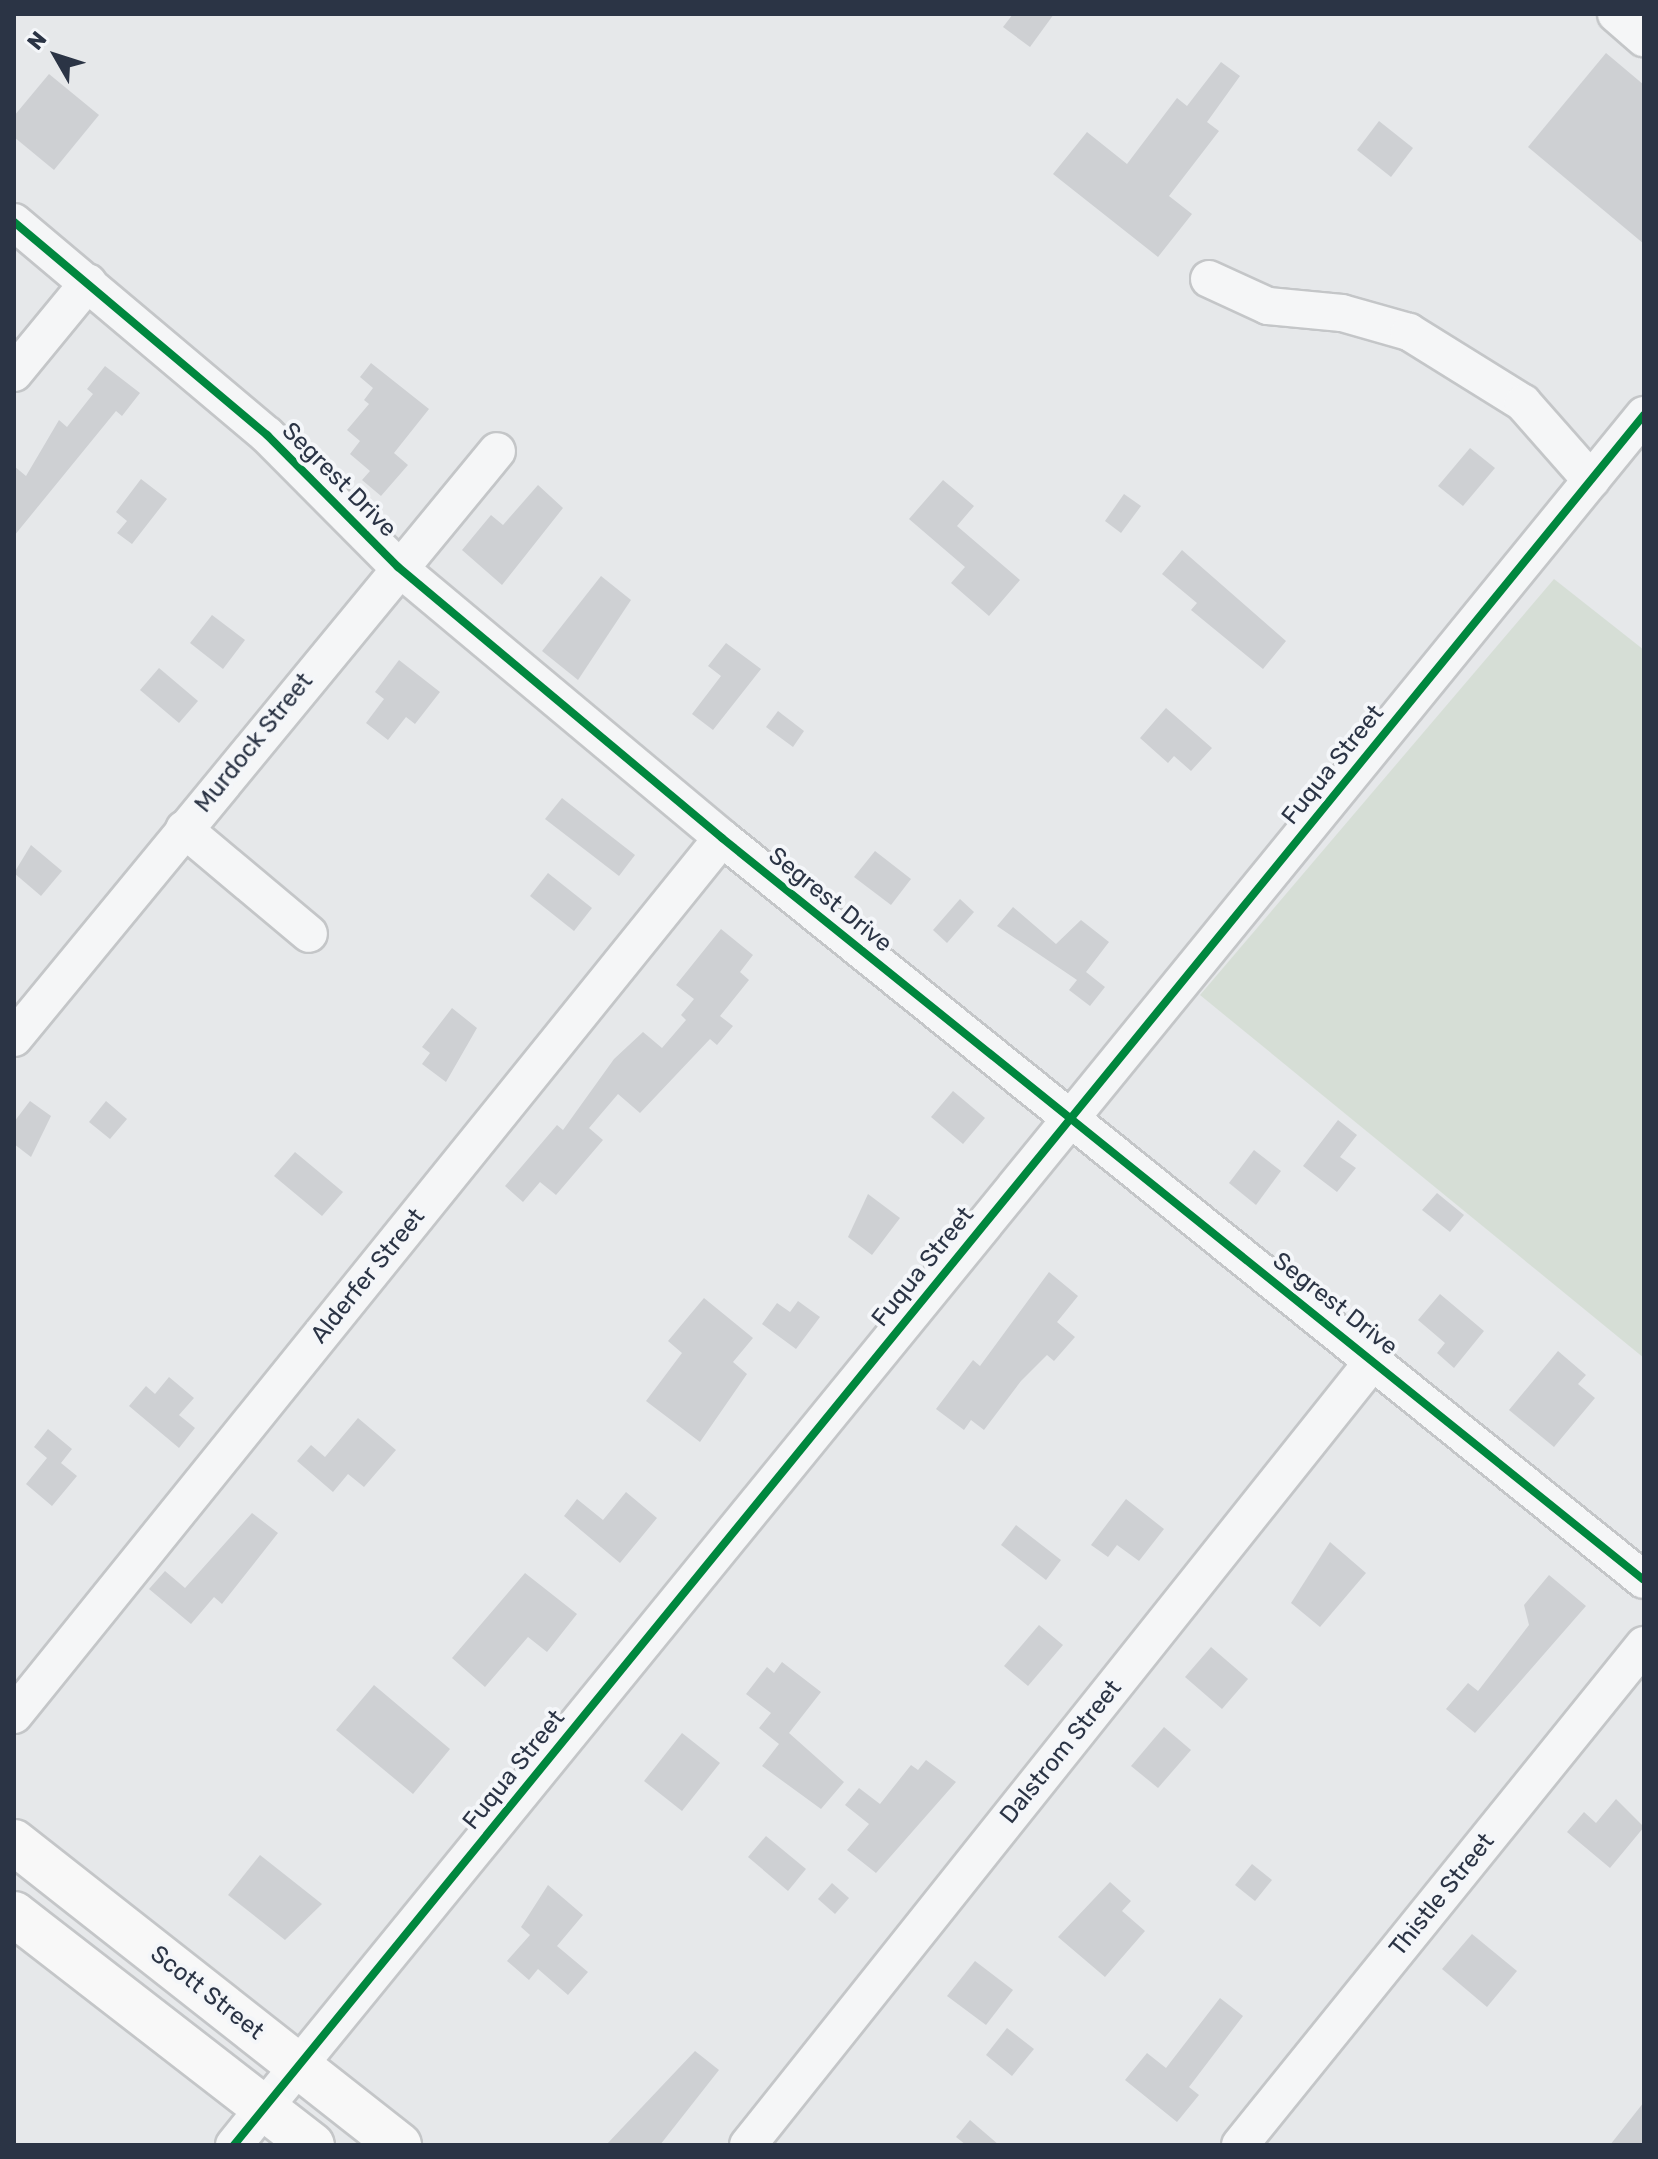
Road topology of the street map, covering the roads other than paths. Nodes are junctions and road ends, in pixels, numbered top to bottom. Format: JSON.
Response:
{"nodes":[{"id":1,"x":1616,"y":14,"type":"edge"},
{"id":2,"x":1644,"y":38,"type":"edge"},
{"id":3,"x":14,"y":222,"type":"edge"},
{"id":4,"x":1209,"y":279,"type":"dead end"},
{"id":5,"x":88,"y":283,"type":"junction"},
{"id":6,"x":14,"y":373,"type":"edge"},
{"id":7,"x":1644,"y":415,"type":"edge"},
{"id":8,"x":497,"y":451,"type":"dead end"},
{"id":9,"x":1591,"y":480,"type":"junction"},
{"id":10,"x":398,"y":567,"type":"junction"},
{"id":11,"x":184,"y":829,"type":"junction"},
{"id":12,"x":722,"y":838,"type":"junction"},
{"id":13,"x":309,"y":934,"type":"dead end"},
{"id":14,"x":14,"y":1038,"type":"edge"},
{"id":15,"x":1068,"y":1121,"type":"junction"},
{"id":16,"x":1374,"y":1360,"type":"junction"},
{"id":17,"x":1644,"y":1580,"type":"edge"},
{"id":18,"x":1644,"y":1645,"type":"edge"},
{"id":19,"x":14,"y":1715,"type":"edge"},
{"id":20,"x":14,"y":1842,"type":"edge"},
{"id":21,"x":14,"y":1914,"type":"edge"},
{"id":22,"x":299,"y":2066,"type":"junction"},
{"id":23,"x":264,"y":2108,"type":"junction"},
{"id":24,"x":234,"y":2145,"type":"edge"},
{"id":25,"x":312,"y":2145,"type":"edge"},
{"id":26,"x":399,"y":2145,"type":"edge"},
{"id":27,"x":748,"y":2145,"type":"edge"},
{"id":28,"x":1240,"y":2145,"type":"edge"}],
"edges":[{"from":1,"to":2,"type":"street"},
{"from":3,"to":5,"type":"street","name":"Segrest Drive"},
{"from":4,"to":9,"type":"street"},
{"from":5,"to":6,"type":"street"},
{"from":5,"to":10,"type":"street","name":"Segrest Drive"},
{"from":7,"to":9,"type":"street","name":"Fuqua Street"},
{"from":8,"to":10,"type":"street","name":"Murdock Street"},
{"from":9,"to":15,"type":"street","name":"Fuqua Street"},
{"from":10,"to":11,"type":"street","name":"Murdock Street"},
{"from":10,"to":12,"type":"street","name":"Segrest Drive"},
{"from":11,"to":13,"type":"street"},
{"from":11,"to":14,"type":"street","name":"Murdock Street"},
{"from":12,"to":15,"type":"street","name":"Segrest Drive"},
{"from":12,"to":19,"type":"street","name":"Alderfer Street"},
{"from":15,"to":16,"type":"street","name":"Segrest Drive"},
{"from":15,"to":22,"type":"street","name":"Fuqua Street"},
{"from":16,"to":17,"type":"street","name":"Segrest Drive"},
{"from":16,"to":27,"type":"street","name":"Dalstrom Street"},
{"from":18,"to":28,"type":"street","name":"Thistle Street"},
{"from":20,"to":22,"type":"main road","name":"Scott Street"},
{"from":21,"to":23,"type":"main road"},
{"from":22,"to":23,"type":"street","name":"Fuqua Street"},
{"from":22,"to":26,"type":"main road","name":"Scott Street"},
{"from":23,"to":24,"type":"street","name":"Fuqua Street"},
{"from":23,"to":25,"type":"main road"}]}
